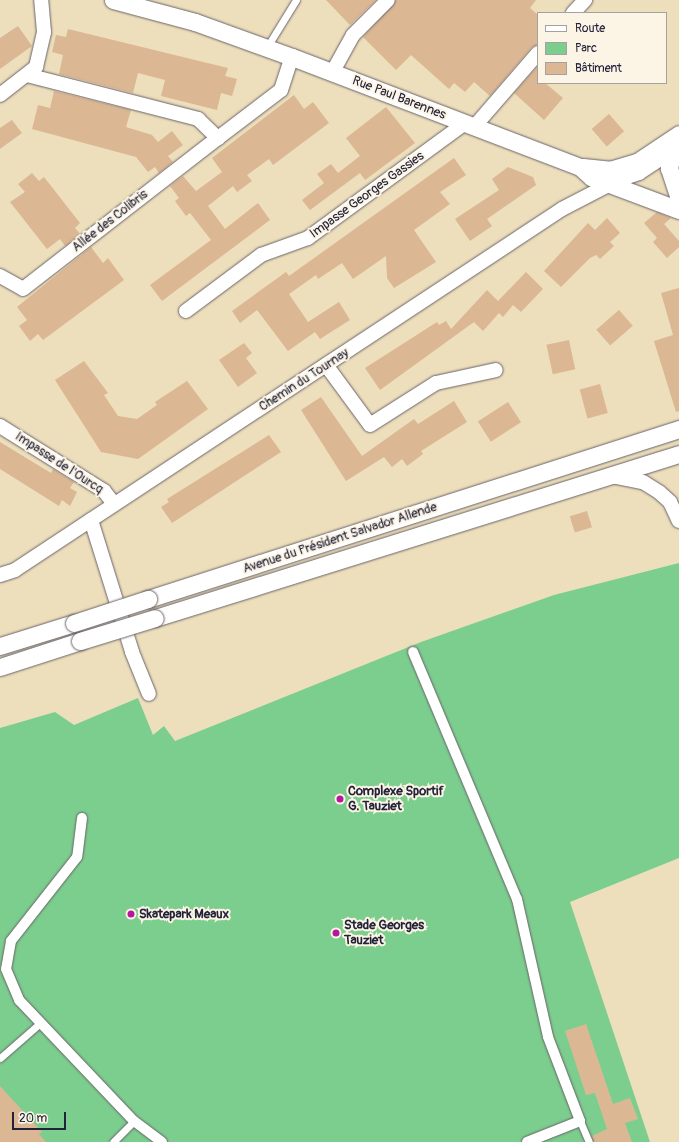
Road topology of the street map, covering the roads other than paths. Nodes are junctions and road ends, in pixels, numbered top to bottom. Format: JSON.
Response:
{"nodes":[{"id":1,"x":41,"y":0,"type":"edge"},
{"id":2,"x":113,"y":0,"type":"edge"},
{"id":3,"x":296,"y":0,"type":"edge"},
{"id":4,"x":388,"y":0,"type":"edge"},
{"id":5,"x":584,"y":0,"type":"edge"},
{"id":6,"x":148,"y":4,"type":"edge"},
{"id":7,"x":574,"y":12,"type":"edge"},
{"id":8,"x":266,"y":48,"type":"junction"},
{"id":9,"x":537,"y":54,"type":"edge"},
{"id":10,"x":292,"y":57,"type":"junction"},
{"id":11,"x":332,"y":73,"type":"junction"},
{"id":12,"x":27,"y":75,"type":"junction"},
{"id":13,"x":0,"y":95,"type":"edge"},
{"id":14,"x":469,"y":125,"type":"junction"},
{"id":15,"x":679,"y":134,"type":"edge"},
{"id":16,"x":218,"y":138,"type":"junction"},
{"id":17,"x":676,"y":148,"type":"edge"},
{"id":18,"x":580,"y":167,"type":"junction"},
{"id":19,"x":609,"y":184,"type":"junction"},
{"id":20,"x":679,"y":198,"type":"edge"},
{"id":21,"x":679,"y":210,"type":"edge"},
{"id":22,"x":0,"y":276,"type":"edge"},
{"id":23,"x":186,"y":311,"type":"dead end"},
{"id":24,"x":326,"y":365,"type":"junction"},
{"id":25,"x":496,"y":370,"type":"dead end"},
{"id":26,"x":0,"y":426,"type":"edge"},
{"id":27,"x":679,"y":429,"type":"edge"},
{"id":28,"x":679,"y":454,"type":"edge"},
{"id":29,"x":611,"y":476,"type":"junction"},
{"id":30,"x":114,"y":504,"type":"junction"},
{"id":31,"x":91,"y":520,"type":"junction"},
{"id":32,"x":679,"y":522,"type":"edge"},
{"id":33,"x":0,"y":575,"type":"edge"},
{"id":34,"x":0,"y":646,"type":"edge"},
{"id":35,"x":413,"y":652,"type":"dead end"},
{"id":36,"x":0,"y":667,"type":"edge"},
{"id":37,"x":149,"y":694,"type":"dead end"},
{"id":38,"x":82,"y":818,"type":"dead end"},
{"id":39,"x":40,"y":1023,"type":"junction"},
{"id":40,"x":0,"y":1058,"type":"edge"},
{"id":41,"x":134,"y":1120,"type":"junction"},
{"id":42,"x":580,"y":1121,"type":"junction"},
{"id":43,"x":113,"y":1142,"type":"edge"},
{"id":44,"x":162,"y":1142,"type":"edge"},
{"id":45,"x":527,"y":1142,"type":"edge"},
{"id":46,"x":589,"y":1142,"type":"edge"}],
"edges":[{"from":1,"to":12,"type":"street"},
{"from":2,"to":6,"type":"street","name":"Rue Paul Barennes"},
{"from":3,"to":8,"type":"lane"},
{"from":4,"to":11,"type":"street"},
{"from":5,"to":7,"type":"street"},
{"from":6,"to":8,"type":"street","name":"Rue Paul Barennes"},
{"from":8,"to":10,"type":"street","name":"Rue Paul Barennes"},
{"from":9,"to":14,"type":"street","name":"Impasse Georges Gassies"},
{"from":10,"to":11,"type":"street","name":"Rue Paul Barennes"},
{"from":10,"to":16,"type":"street","name":"Allée des Colibris"},
{"from":11,"to":14,"type":"street","name":"Rue Paul Barennes"},
{"from":12,"to":13,"type":"street"},
{"from":12,"to":16,"type":"street"},
{"from":14,"to":18,"type":"street","name":"Rue Paul Barennes"},
{"from":14,"to":23,"type":"street","name":"Impasse Georges Gassies"},
{"from":15,"to":18,"type":"street"},
{"from":16,"to":22,"type":"street","name":"Allée des Colibris"},
{"from":17,"to":19,"type":"street","name":"Chemin du Tournay"},
{"from":17,"to":20,"type":"street"},
{"from":18,"to":19,"type":"street","name":"Rue Paul Barennes"},
{"from":19,"to":21,"type":"street","name":"Rue Paul Barennes"},
{"from":19,"to":24,"type":"street","name":"Chemin du Tournay"},
{"from":24,"to":25,"type":"street"},
{"from":24,"to":30,"type":"street","name":"Chemin du Tournay"},
{"from":26,"to":30,"type":"street","name":"Impasse de l'Ourcq"},
{"from":27,"to":34,"type":"street","name":"Avenue du Président Salvador Allende","bridge":true},
{"from":28,"to":29,"type":"street","name":"Avenue du Président Salvador Allende"},
{"from":29,"to":32,"type":"street"},
{"from":29,"to":36,"type":"street","name":"Avenue du Président Salvador Allende","bridge":true},
{"from":30,"to":31,"type":"street","name":"Chemin du Tournay"},
{"from":31,"to":33,"type":"street","name":"Chemin du Tournay"},
{"from":31,"to":37,"type":"street"},
{"from":35,"to":42,"type":"street"},
{"from":38,"to":39,"type":"street"},
{"from":39,"to":40,"type":"lane"},
{"from":39,"to":41,"type":"street"},
{"from":41,"to":43,"type":"lane"},
{"from":41,"to":44,"type":"street"},
{"from":42,"to":45,"type":"street"},
{"from":42,"to":46,"type":"lane"}]}
